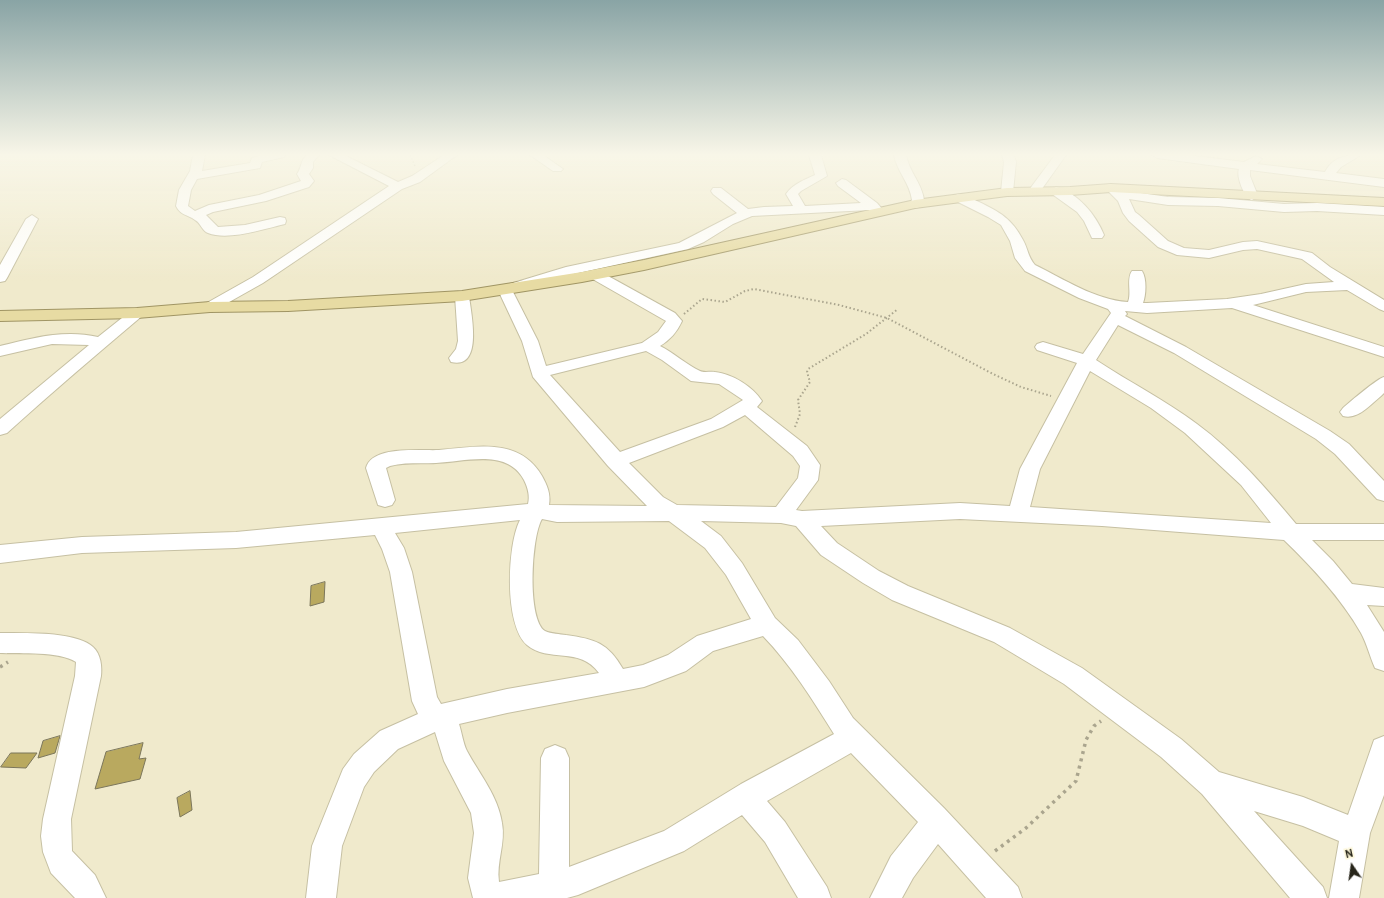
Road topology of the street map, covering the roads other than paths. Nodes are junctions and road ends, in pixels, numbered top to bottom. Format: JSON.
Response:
{"nodes":[{"id":1,"x":184,"y":197,"type":"edge"},
{"id":2,"x":265,"y":197,"type":"edge"},
{"id":3,"x":382,"y":197,"type":"edge"},
{"id":4,"x":724,"y":197,"type":"edge"},
{"id":5,"x":794,"y":197,"type":"edge"},
{"id":6,"x":861,"y":197,"type":"edge"},
{"id":7,"x":918,"y":197,"type":"edge"},
{"id":8,"x":969,"y":197,"type":"edge"},
{"id":9,"x":1065,"y":197,"type":"edge"},
{"id":10,"x":1119,"y":197,"type":"edge"},
{"id":11,"x":1148,"y":197,"type":"edge"},
{"id":12,"x":1272,"y":197,"type":"edge"},
{"id":13,"x":960,"y":198,"type":"junction"},
{"id":14,"x":1384,"y":202,"type":"edge"},
{"id":15,"x":915,"y":204,"type":"junction"},
{"id":16,"x":877,"y":209,"type":"junction"},
{"id":17,"x":802,"y":210,"type":"junction"},
{"id":18,"x":1384,"y":211,"type":"edge"},
{"id":19,"x":746,"y":214,"type":"junction"},
{"id":20,"x":196,"y":215,"type":"junction"},
{"id":21,"x":32,"y":219,"type":"dead end"},
{"id":22,"x":280,"y":221,"type":"dead end"},
{"id":23,"x":1097,"y":235,"type":"dead end"},
{"id":24,"x":594,"y":274,"type":"junction"},
{"id":25,"x":1137,"y":274,"type":"dead end"},
{"id":26,"x":0,"y":278,"type":"edge"},
{"id":27,"x":1349,"y":285,"type":"junction"},
{"id":28,"x":505,"y":290,"type":"junction"},
{"id":29,"x":462,"y":296,"type":"junction"},
{"id":30,"x":1233,"y":303,"type":"junction"},
{"id":31,"x":1384,"y":306,"type":"edge"},
{"id":32,"x":210,"y":307,"type":"junction"},
{"id":33,"x":1134,"y":308,"type":"junction"},
{"id":34,"x":1115,"y":312,"type":"junction"},
{"id":35,"x":137,"y":313,"type":"junction"},
{"id":36,"x":0,"y":316,"type":"edge"},
{"id":37,"x":103,"y":342,"type":"junction"},
{"id":38,"x":648,"y":346,"type":"junction"},
{"id":39,"x":1044,"y":347,"type":"dead end"},
{"id":40,"x":0,"y":352,"type":"edge"},
{"id":41,"x":1384,"y":352,"type":"edge"},
{"id":42,"x":457,"y":358,"type":"dead end"},
{"id":43,"x":1087,"y":361,"type":"junction"},
{"id":44,"x":539,"y":373,"type":"junction"},
{"id":45,"x":1384,"y":382,"type":"edge"},
{"id":46,"x":746,"y":407,"type":"junction"},
{"id":47,"x":1349,"y":412,"type":"dead end"},
{"id":48,"x":0,"y":430,"type":"edge"},
{"id":49,"x":615,"y":461,"type":"junction"},
{"id":50,"x":1384,"y":494,"type":"edge"},
{"id":51,"x":385,"y":500,"type":"dead end"},
{"id":52,"x":536,"y":511,"type":"junction"},
{"id":53,"x":671,"y":513,"type":"junction"},
{"id":54,"x":1018,"y":514,"type":"junction"},
{"id":55,"x":791,"y":517,"type":"junction"},
{"id":56,"x":382,"y":527,"type":"junction"},
{"id":57,"x":1290,"y":532,"type":"junction"},
{"id":58,"x":1384,"y":532,"type":"edge"},
{"id":59,"x":0,"y":554,"type":"edge"},
{"id":60,"x":1346,"y":593,"type":"junction"},
{"id":61,"x":1384,"y":597,"type":"edge"},
{"id":62,"x":767,"y":624,"type":"junction"},
{"id":63,"x":0,"y":644,"type":"edge"},
{"id":64,"x":1384,"y":660,"type":"edge"},
{"id":65,"x":616,"y":681,"type":"junction"},
{"id":66,"x":442,"y":717,"type":"junction"},
{"id":67,"x":854,"y":737,"type":"junction"},
{"id":68,"x":1384,"y":749,"type":"edge"},
{"id":69,"x":555,"y":758,"type":"dead end"},
{"id":70,"x":1212,"y":784,"type":"junction"},
{"id":71,"x":746,"y":798,"type":"junction"},
{"id":72,"x":934,"y":818,"type":"junction"},
{"id":73,"x":1355,"y":833,"type":"junction"},
{"id":74,"x":554,"y":886,"type":"junction"},
{"id":75,"x":92,"y":898,"type":"edge"},
{"id":76,"x":321,"y":898,"type":"edge"},
{"id":77,"x":488,"y":898,"type":"edge"},
{"id":78,"x":494,"y":898,"type":"edge"},
{"id":79,"x":816,"y":898,"type":"edge"},
{"id":80,"x":885,"y":898,"type":"edge"},
{"id":81,"x":1007,"y":898,"type":"edge"},
{"id":82,"x":1312,"y":898,"type":"edge"},
{"id":83,"x":1344,"y":898,"type":"edge"}],
"edges":[{"from":1,"to":20,"type":"street"},
{"from":2,"to":20,"type":"street"},
{"from":3,"to":32,"type":"street"},
{"from":4,"to":19,"type":"street"},
{"from":5,"to":17,"type":"street"},
{"from":6,"to":16,"type":"street"},
{"from":7,"to":15,"type":"street"},
{"from":8,"to":13,"type":"highway"},
{"from":9,"to":23,"type":"street"},
{"from":10,"to":27,"type":"street"},
{"from":11,"to":18,"type":"street"},
{"from":12,"to":14,"type":"highway"},
{"from":13,"to":15,"type":"highway"},
{"from":13,"to":34,"type":"street"},
{"from":15,"to":16,"type":"highway"},
{"from":16,"to":17,"type":"street"},
{"from":16,"to":24,"type":"highway"},
{"from":17,"to":19,"type":"street"},
{"from":19,"to":28,"type":"street"},
{"from":20,"to":22,"type":"street"},
{"from":21,"to":26,"type":"street"},
{"from":24,"to":28,"type":"highway"},
{"from":24,"to":38,"type":"street"},
{"from":25,"to":33,"type":"street"},
{"from":27,"to":30,"type":"street"},
{"from":27,"to":31,"type":"street"},
{"from":28,"to":29,"type":"highway"},
{"from":28,"to":44,"type":"street"},
{"from":29,"to":32,"type":"highway"},
{"from":29,"to":42,"type":"street"},
{"from":30,"to":33,"type":"street"},
{"from":30,"to":41,"type":"street"},
{"from":32,"to":35,"type":"highway"},
{"from":33,"to":34,"type":"street"},
{"from":34,"to":43,"type":"street"},
{"from":34,"to":50,"type":"street"},
{"from":35,"to":36,"type":"highway"},
{"from":35,"to":37,"type":"street"},
{"from":37,"to":40,"type":"street"},
{"from":37,"to":48,"type":"street"},
{"from":38,"to":44,"type":"street"},
{"from":38,"to":46,"type":"street"},
{"from":39,"to":43,"type":"street"},
{"from":43,"to":54,"type":"street"},
{"from":43,"to":57,"type":"street"},
{"from":44,"to":49,"type":"street"},
{"from":45,"to":47,"type":"street"},
{"from":46,"to":49,"type":"street"},
{"from":46,"to":55,"type":"street"},
{"from":49,"to":53,"type":"street"},
{"from":51,"to":52,"type":"street"},
{"from":52,"to":53,"type":"street"},
{"from":52,"to":56,"type":"street"},
{"from":52,"to":65,"type":"street"},
{"from":53,"to":55,"type":"street"},
{"from":53,"to":62,"type":"street"},
{"from":54,"to":55,"type":"street"},
{"from":54,"to":57,"type":"street"},
{"from":55,"to":70,"type":"street"},
{"from":56,"to":59,"type":"street"},
{"from":56,"to":66,"type":"street"},
{"from":57,"to":58,"type":"street"},
{"from":57,"to":60,"type":"street"},
{"from":60,"to":61,"type":"street"},
{"from":60,"to":64,"type":"street"},
{"from":62,"to":65,"type":"street"},
{"from":62,"to":67,"type":"street"},
{"from":63,"to":75,"type":"street"},
{"from":65,"to":66,"type":"street"},
{"from":66,"to":76,"type":"street"},
{"from":66,"to":77,"type":"street"},
{"from":67,"to":71,"type":"street"},
{"from":67,"to":72,"type":"street"},
{"from":68,"to":73,"type":"street"},
{"from":69,"to":74,"type":"street"},
{"from":70,"to":73,"type":"street"},
{"from":70,"to":82,"type":"street"},
{"from":71,"to":74,"type":"street"},
{"from":71,"to":79,"type":"street"},
{"from":72,"to":80,"type":"street"},
{"from":72,"to":81,"type":"street"},
{"from":73,"to":83,"type":"street"},
{"from":74,"to":78,"type":"street"}]}
